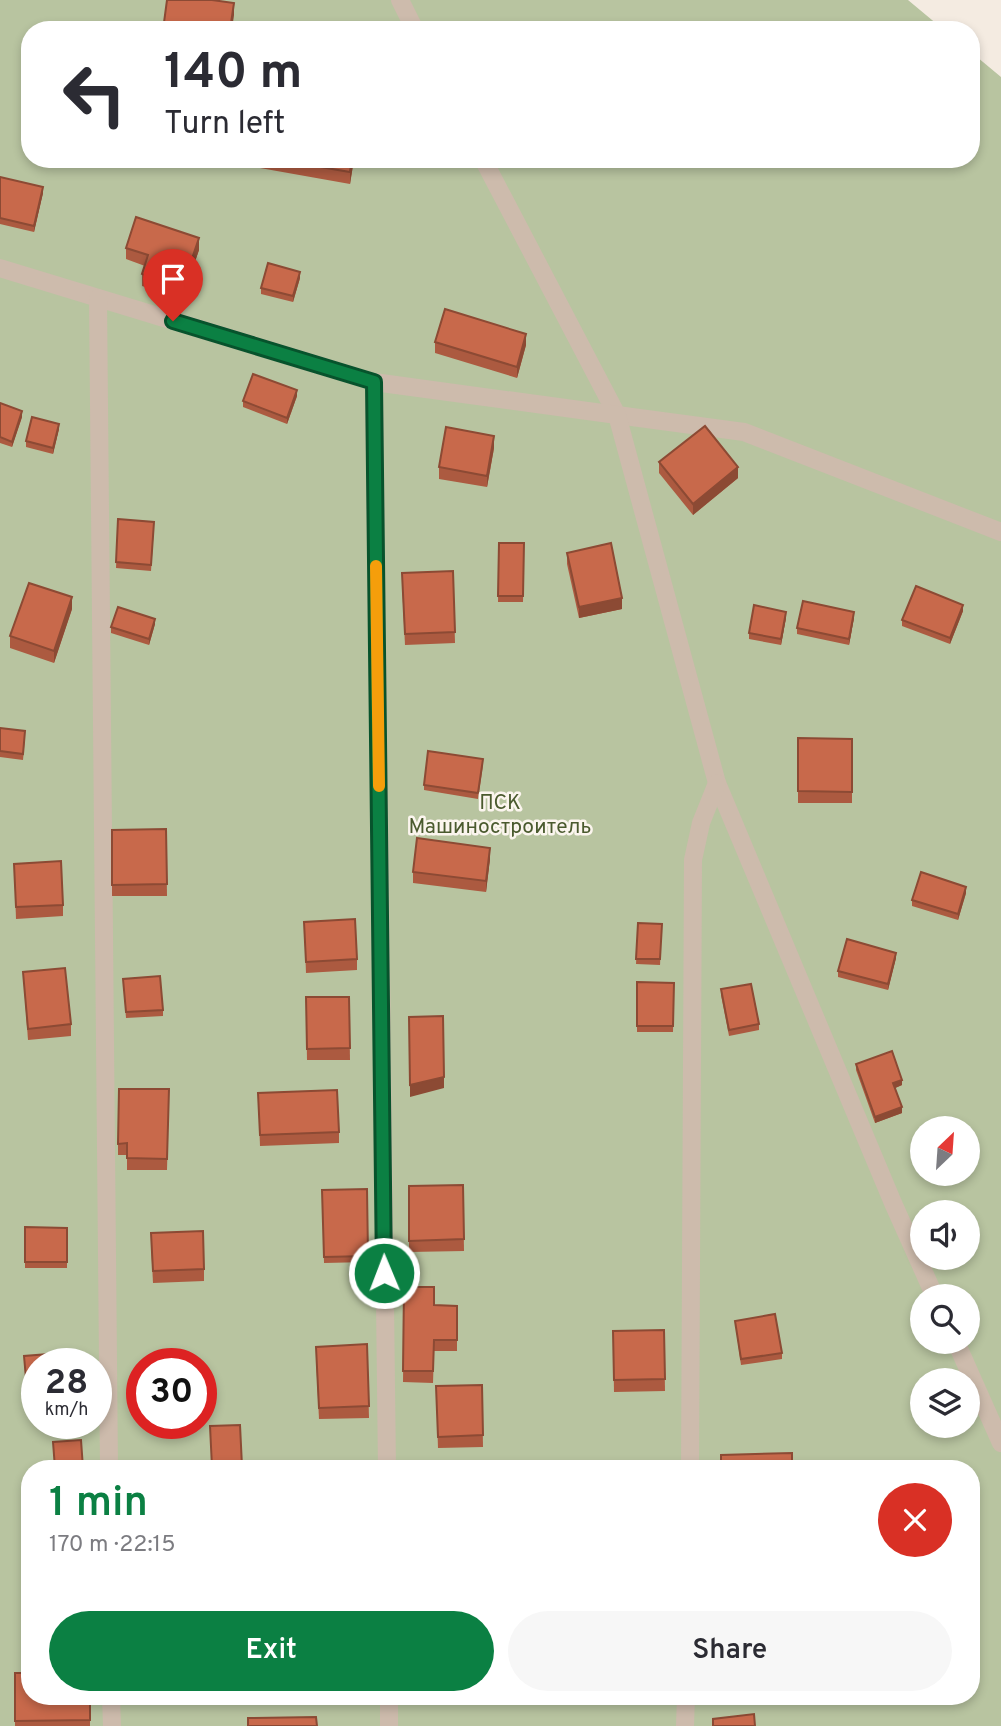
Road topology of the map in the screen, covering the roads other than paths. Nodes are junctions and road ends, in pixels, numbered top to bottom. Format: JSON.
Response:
{"nodes":[{"id":1,"x":400,"y":0,"type":"edge"},
{"id":2,"x":410,"y":21,"type":"edge"},
{"id":3,"x":488,"y":168,"type":"edge"},
{"id":4,"x":0,"y":268,"type":"edge"},
{"id":5,"x":98,"y":298,"type":"junction"},
{"id":6,"x":374,"y":382,"type":"junction"},
{"id":7,"x":617,"y":415,"type":"junction"},
{"id":8,"x":1001,"y":532,"type":"edge"},
{"id":9,"x":717,"y":783,"type":"junction"},
{"id":10,"x":929,"y":1284,"type":"edge"},
{"id":11,"x":961,"y":1354,"type":"edge"},
{"id":12,"x":1001,"y":1443,"type":"edge"},
{"id":13,"x":109,"y":1460,"type":"edge"},
{"id":14,"x":387,"y":1460,"type":"edge"},
{"id":15,"x":690,"y":1460,"type":"edge"},
{"id":16,"x":111,"y":1705,"type":"edge"},
{"id":17,"x":389,"y":1705,"type":"edge"},
{"id":18,"x":686,"y":1705,"type":"edge"},
{"id":19,"x":111,"y":1726,"type":"edge"},
{"id":20,"x":389,"y":1726,"type":"edge"},
{"id":21,"x":685,"y":1726,"type":"edge"}],
"edges":[{"from":1,"to":2,"type":"street"},
{"from":3,"to":7,"type":"street"},
{"from":4,"to":5,"type":"street"},
{"from":5,"to":6,"type":"street"},
{"from":5,"to":13,"type":"street"},
{"from":6,"to":7,"type":"street"},
{"from":6,"to":14,"type":"street"},
{"from":7,"to":8,"type":"street"},
{"from":7,"to":9,"type":"street"},
{"from":9,"to":10,"type":"street"},
{"from":9,"to":15,"type":"street"},
{"from":11,"to":12,"type":"street"},
{"from":16,"to":19,"type":"street"},
{"from":17,"to":20,"type":"street"},
{"from":18,"to":21,"type":"street"}]}
